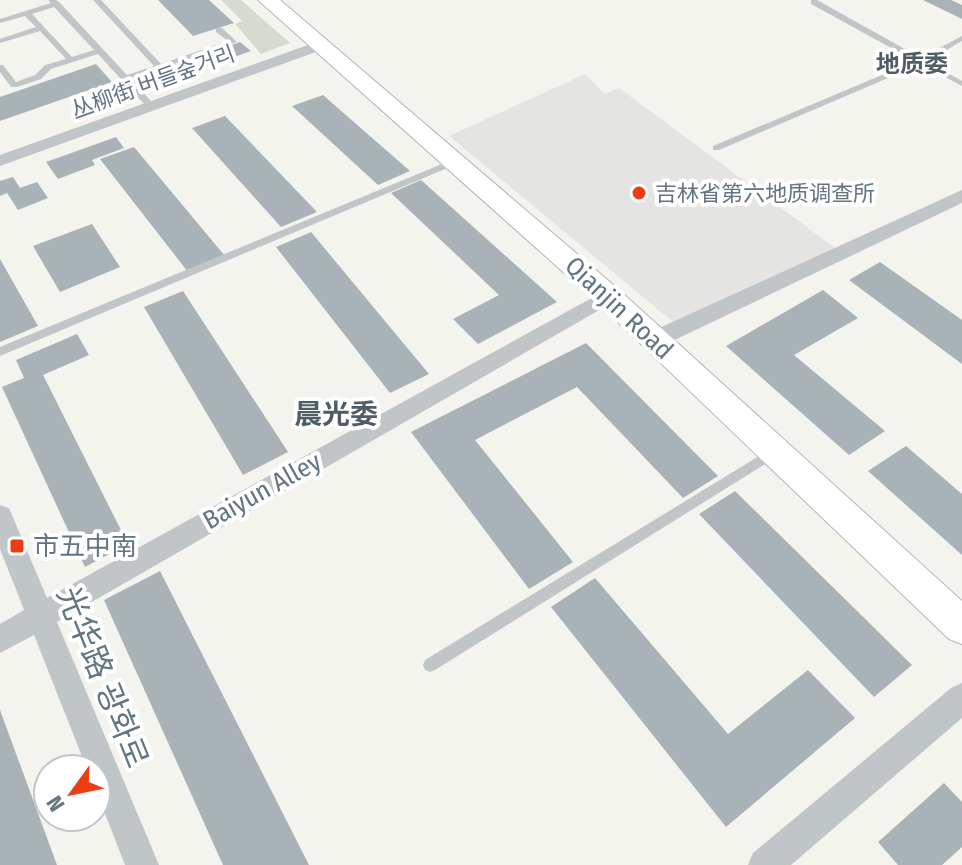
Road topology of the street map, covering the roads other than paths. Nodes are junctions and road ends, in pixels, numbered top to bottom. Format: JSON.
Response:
{"nodes":[{"id":1,"x":97,"y":0,"type":"edge"},
{"id":2,"x":268,"y":0,"type":"edge"},
{"id":3,"x":54,"y":2,"type":"edge"},
{"id":4,"x":814,"y":2,"type":"dead end"},
{"id":5,"x":27,"y":13,"type":"junction"},
{"id":6,"x":0,"y":21,"type":"edge"},
{"id":7,"x":41,"y":28,"type":"junction"},
{"id":8,"x":219,"y":30,"type":"dead end"},
{"id":9,"x":962,"y":38,"type":"edge"},
{"id":10,"x":0,"y":41,"type":"edge"},
{"id":11,"x":322,"y":45,"type":"junction"},
{"id":12,"x":98,"y":51,"type":"junction"},
{"id":13,"x":71,"y":60,"type":"junction"},
{"id":14,"x":922,"y":61,"type":"junction"},
{"id":15,"x":159,"y":66,"type":"junction"},
{"id":16,"x":0,"y":67,"type":"edge"},
{"id":17,"x":123,"y":79,"type":"junction"},
{"id":18,"x":962,"y":84,"type":"edge"},
{"id":19,"x":151,"y":106,"type":"junction"},
{"id":20,"x":716,"y":148,"type":"dead end"},
{"id":21,"x":0,"y":161,"type":"edge"},
{"id":22,"x":454,"y":162,"type":"junction"},
{"id":23,"x":962,"y":196,"type":"edge"},
{"id":24,"x":608,"y":296,"type":"junction"},
{"id":25,"x":654,"y":340,"type":"junction"},
{"id":26,"x":0,"y":352,"type":"edge"},
{"id":27,"x":774,"y":452,"type":"junction"},
{"id":28,"x":0,"y":516,"type":"edge"},
{"id":29,"x":39,"y":617,"type":"junction"},
{"id":30,"x":962,"y":626,"type":"edge"},
{"id":31,"x":0,"y":639,"type":"edge"},
{"id":32,"x":430,"y":665,"type":"dead end"},
{"id":33,"x":962,"y":698,"type":"edge"},
{"id":34,"x":142,"y":865,"type":"edge"},
{"id":35,"x":765,"y":865,"type":"edge"}],
"edges":[{"from":1,"to":15,"type":"lane"},
{"from":2,"to":11,"type":"street","name":"Qianjin Road"},
{"from":3,"to":5,"type":"lane"},
{"from":3,"to":12,"type":"lane"},
{"from":4,"to":14,"type":"lane"},
{"from":5,"to":6,"type":"lane"},
{"from":5,"to":7,"type":"lane"},
{"from":7,"to":10,"type":"lane"},
{"from":7,"to":13,"type":"lane"},
{"from":8,"to":15,"type":"lane"},
{"from":9,"to":14,"type":"lane"},
{"from":11,"to":19,"type":"street","name":"丛柳街 버들숲거리"},
{"from":11,"to":22,"type":"street","name":"Qianjin Road"},
{"from":12,"to":13,"type":"lane"},
{"from":12,"to":17,"type":"lane"},
{"from":13,"to":16,"type":"lane"},
{"from":14,"to":18,"type":"lane"},
{"from":14,"to":20,"type":"lane"},
{"from":15,"to":17,"type":"lane"},
{"from":17,"to":19,"type":"lane"},
{"from":19,"to":21,"type":"street","name":"丛柳街 버들숲거리"},
{"from":22,"to":24,"type":"street","name":"Qianjin Road"},
{"from":22,"to":26,"type":"lane"},
{"from":23,"to":25,"type":"street"},
{"from":24,"to":25,"type":"street","name":"Qianjin Road"},
{"from":24,"to":29,"type":"street","name":"Baiyun Alley"},
{"from":25,"to":27,"type":"street","name":"Qianjin Road"},
{"from":27,"to":30,"type":"street","name":"Qianjin Road"},
{"from":27,"to":32,"type":"lane"},
{"from":28,"to":29,"type":"street","name":"光华路 광화로"},
{"from":29,"to":31,"type":"street","name":"Baiyun Alley"},
{"from":29,"to":34,"type":"street","name":"光华路 광화로"},
{"from":33,"to":35,"type":"street"}]}
